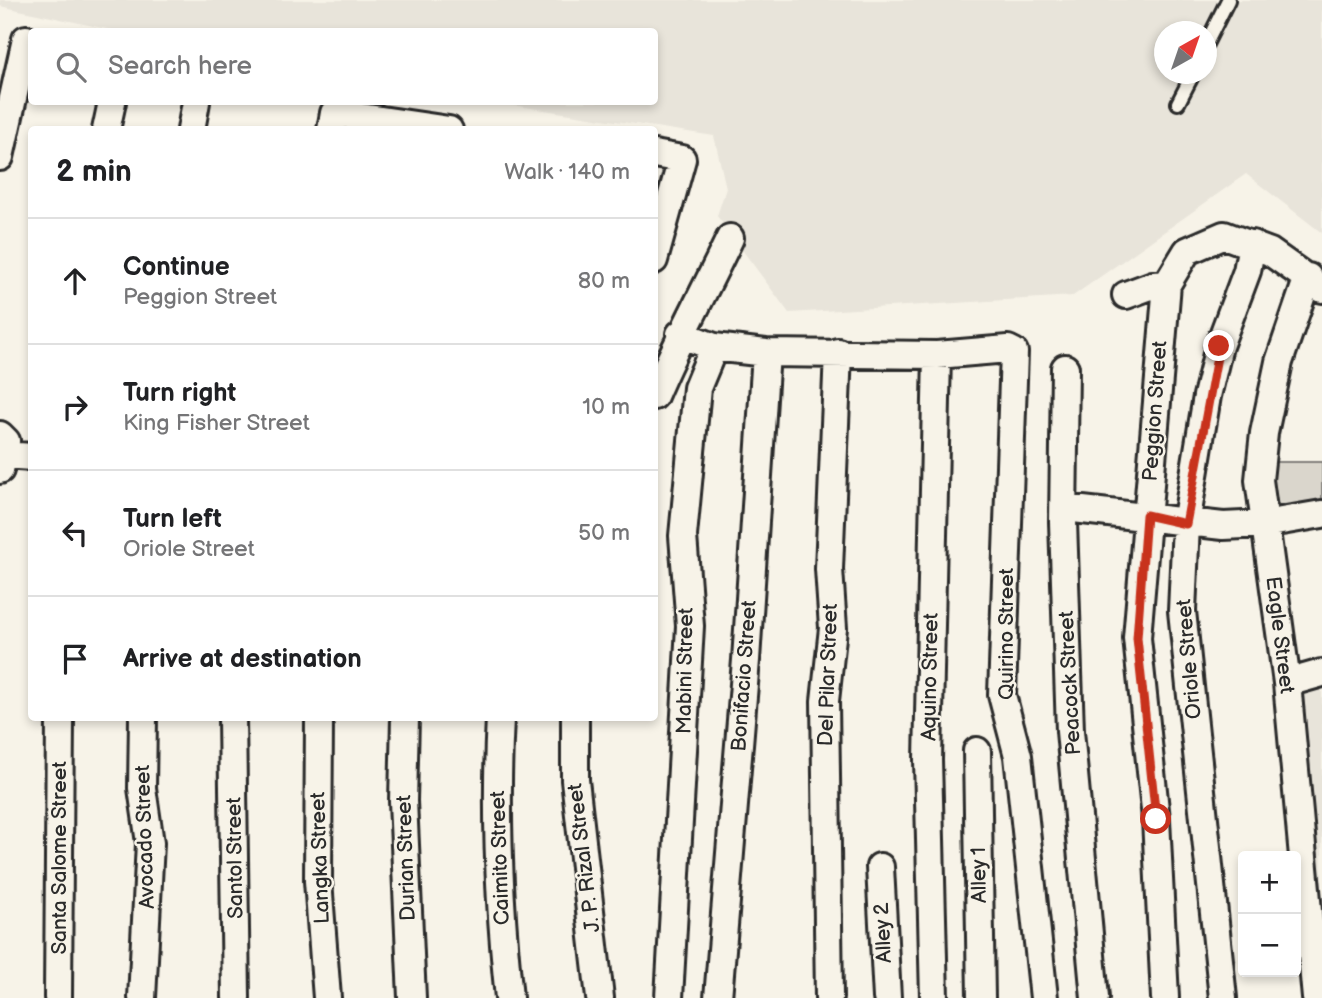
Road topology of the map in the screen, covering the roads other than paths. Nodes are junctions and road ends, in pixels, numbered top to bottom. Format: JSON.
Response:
{"nodes":[{"id":1,"x":1228,"y":0,"type":"edge"},
{"id":2,"x":1217,"y":22,"type":"edge"},
{"id":3,"x":26,"y":38,"type":"dead end"},
{"id":4,"x":1188,"y":84,"type":"edge"},
{"id":5,"x":1178,"y":103,"type":"dead end"},
{"id":6,"x":111,"y":105,"type":"edge"},
{"id":7,"x":195,"y":105,"type":"edge"},
{"id":8,"x":332,"y":121,"type":"edge"},
{"id":9,"x":107,"y":126,"type":"edge"},
{"id":10,"x":192,"y":126,"type":"edge"},
{"id":11,"x":402,"y":126,"type":"edge"},
{"id":12,"x":658,"y":155,"type":"edge"},
{"id":13,"x":0,"y":157,"type":"edge"},
{"id":14,"x":730,"y":237,"type":"dead end"},
{"id":15,"x":1252,"y":244,"type":"junction"},
{"id":16,"x":658,"y":246,"type":"edge"},
{"id":17,"x":1315,"y":283,"type":"edge"},
{"id":18,"x":1167,"y":284,"type":"junction"},
{"id":19,"x":1126,"y":295,"type":"dead end"},
{"id":20,"x":680,"y":334,"type":"junction"},
{"id":21,"x":714,"y":347,"type":"junction"},
{"id":22,"x":838,"y":352,"type":"junction"},
{"id":23,"x":766,"y":353,"type":"junction"},
{"id":24,"x":937,"y":355,"type":"junction"},
{"id":25,"x":1065,"y":368,"type":"dead end"},
{"id":26,"x":658,"y":386,"type":"edge"},
{"id":27,"x":1,"y":453,"type":"edge"},
{"id":28,"x":28,"y":456,"type":"edge"},
{"id":29,"x":1065,"y":508,"type":"junction"},
{"id":30,"x":1322,"y":514,"type":"edge"},
{"id":31,"x":1146,"y":515,"type":"junction"},
{"id":32,"x":1186,"y":524,"type":"junction"},
{"id":33,"x":1264,"y":524,"type":"junction"},
{"id":34,"x":1322,"y":673,"type":"edge"},
{"id":35,"x":1287,"y":683,"type":"junction"},
{"id":36,"x":60,"y":721,"type":"edge"},
{"id":37,"x":143,"y":721,"type":"edge"},
{"id":38,"x":232,"y":721,"type":"edge"},
{"id":39,"x":319,"y":721,"type":"edge"},
{"id":40,"x":405,"y":721,"type":"edge"},
{"id":41,"x":500,"y":721,"type":"edge"},
{"id":42,"x":575,"y":721,"type":"edge"},
{"id":43,"x":977,"y":751,"type":"dead end"},
{"id":44,"x":880,"y":867,"type":"dead end"},
{"id":45,"x":58,"y":998,"type":"edge"},
{"id":46,"x":142,"y":998,"type":"edge"},
{"id":47,"x":236,"y":998,"type":"edge"},
{"id":48,"x":327,"y":998,"type":"edge"},
{"id":49,"x":412,"y":998,"type":"edge"},
{"id":50,"x":509,"y":998,"type":"edge"},
{"id":51,"x":600,"y":998,"type":"edge"},
{"id":52,"x":669,"y":998,"type":"edge"},
{"id":53,"x":718,"y":998,"type":"edge"},
{"id":54,"x":829,"y":998,"type":"edge"},
{"id":55,"x":887,"y":998,"type":"edge"},
{"id":56,"x":934,"y":998,"type":"edge"},
{"id":57,"x":981,"y":998,"type":"edge"},
{"id":58,"x":1044,"y":998,"type":"edge"},
{"id":59,"x":1095,"y":998,"type":"edge"},
{"id":60,"x":1165,"y":998,"type":"edge"},
{"id":61,"x":1223,"y":998,"type":"edge"},
{"id":62,"x":1316,"y":998,"type":"edge"}],
"edges":[{"from":1,"to":2,"type":"lane"},
{"from":3,"to":13,"type":"street"},
{"from":4,"to":5,"type":"lane"},
{"from":6,"to":9,"type":"street"},
{"from":7,"to":10,"type":"street"},
{"from":8,"to":11,"type":"street"},
{"from":12,"to":16,"type":"street"},
{"from":14,"to":20,"type":"street"},
{"from":15,"to":17,"type":"street"},
{"from":15,"to":18,"type":"street"},
{"from":15,"to":32,"type":"street","name":"Oriole Street"},
{"from":17,"to":33,"type":"street","name":"Eagle Street"},
{"from":18,"to":19,"type":"street"},
{"from":18,"to":31,"type":"street","name":"Peggion Street"},
{"from":20,"to":21,"type":"street"},
{"from":20,"to":26,"type":"street"},
{"from":21,"to":23,"type":"street"},
{"from":21,"to":52,"type":"street","name":"Mabini Street"},
{"from":22,"to":23,"type":"street"},
{"from":22,"to":24,"type":"street"},
{"from":22,"to":54,"type":"street","name":"Del Pilar Street"},
{"from":23,"to":53,"type":"street","name":"Bonifacio Street"},
{"from":24,"to":56,"type":"street","name":"Aquino Street"},
{"from":24,"to":58,"type":"street","name":"Quirino Street"},
{"from":25,"to":29,"type":"street","name":"Peacock Street"},
{"from":27,"to":28,"type":"street"},
{"from":29,"to":31,"type":"street"},
{"from":29,"to":59,"type":"street","name":"Peacock Street"},
{"from":30,"to":33,"type":"street"},
{"from":31,"to":32,"type":"street"},
{"from":31,"to":60,"type":"street","name":"Peggion Street"},
{"from":32,"to":33,"type":"street"},
{"from":32,"to":61,"type":"street","name":"Oriole Street"},
{"from":33,"to":35,"type":"street","name":"Eagle Street"},
{"from":34,"to":35,"type":"street"},
{"from":35,"to":62,"type":"street","name":"Eagle Street"},
{"from":36,"to":45,"type":"street","name":"Santa Salome Street"},
{"from":37,"to":46,"type":"street","name":"Avocado Street"},
{"from":38,"to":47,"type":"street","name":"Santol Street"},
{"from":39,"to":48,"type":"street","name":"Langka Street"},
{"from":40,"to":49,"type":"street","name":"Durian Street"},
{"from":41,"to":50,"type":"street","name":"Caimito Street"},
{"from":42,"to":51,"type":"street","name":"J. P. Rizal Street"},
{"from":43,"to":57,"type":"street","name":"Alley 1"},
{"from":44,"to":55,"type":"street","name":"Alley 2"}]}
